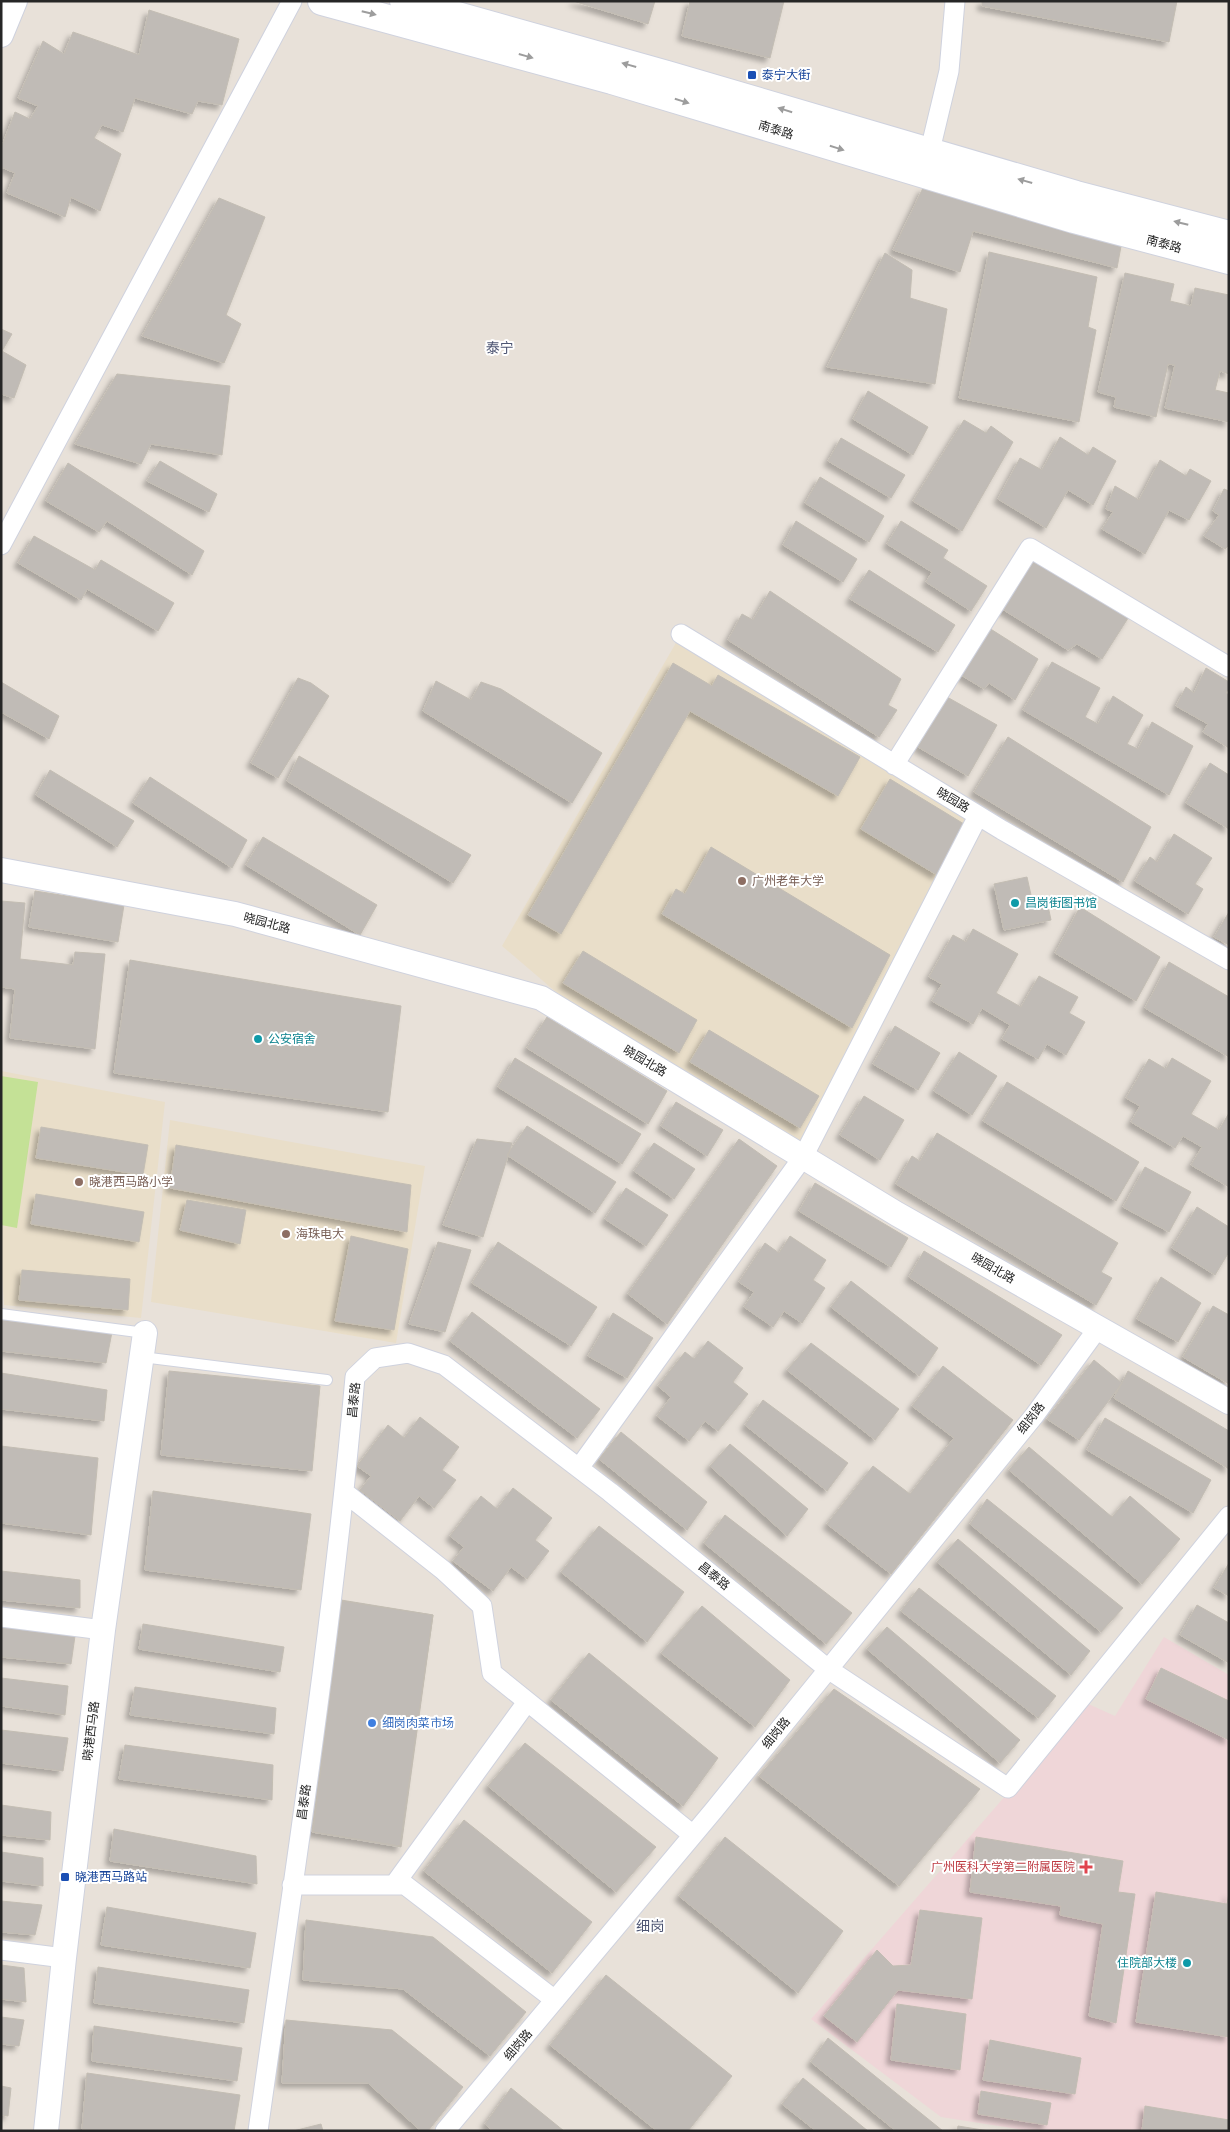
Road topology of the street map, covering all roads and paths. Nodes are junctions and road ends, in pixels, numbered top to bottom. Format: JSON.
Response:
{"nodes":[{"id":1,"x":15,"y":1,"type":"edge"},
{"id":2,"x":292,"y":1,"type":"edge"},
{"id":3,"x":322,"y":1,"type":"edge"},
{"id":4,"x":404,"y":1,"type":"edge"},
{"id":5,"x":955,"y":1,"type":"edge"},
{"id":6,"x":1,"y":35,"type":"edge"},
{"id":7,"x":926,"y":164,"type":"junction"},
{"id":8,"x":1229,"y":235,"type":"edge"},
{"id":9,"x":1229,"y":260,"type":"edge"},
{"id":10,"x":1,"y":544,"type":"edge"},
{"id":11,"x":680,"y":634,"type":"dead end"},
{"id":12,"x":1229,"y":667,"type":"edge"},
{"id":13,"x":894,"y":765,"type":"junction"},
{"id":14,"x":978,"y":816,"type":"junction"},
{"id":15,"x":1,"y":870,"type":"edge"},
{"id":16,"x":1229,"y":960,"type":"edge"},
{"id":17,"x":803,"y":1157,"type":"junction"},
{"id":18,"x":1,"y":1314,"type":"edge"},
{"id":19,"x":1098,"y":1328,"type":"junction"},
{"id":20,"x":145,"y":1333,"type":"joint"},
{"id":21,"x":142,"y":1357,"type":"junction"},
{"id":22,"x":327,"y":1380,"type":"dead end"},
{"id":23,"x":1229,"y":1402,"type":"edge"},
{"id":24,"x":579,"y":1468,"type":"junction"},
{"id":25,"x":344,"y":1492,"type":"junction"},
{"id":26,"x":1229,"y":1516,"type":"edge"},
{"id":27,"x":1,"y":1616,"type":"edge"},
{"id":28,"x":103,"y":1630,"type":"junction"},
{"id":29,"x":828,"y":1668,"type":"junction"},
{"id":30,"x":527,"y":1702,"type":"junction"},
{"id":31,"x":693,"y":1835,"type":"junction"},
{"id":32,"x":292,"y":1885,"type":"junction"},
{"id":33,"x":394,"y":1885,"type":"junction"},
{"id":34,"x":1,"y":1950,"type":"edge"},
{"id":35,"x":64,"y":1958,"type":"junction"},
{"id":36,"x":556,"y":2000,"type":"junction"},
{"id":37,"x":46,"y":2131,"type":"edge"},
{"id":38,"x":258,"y":2131,"type":"edge"},
{"id":39,"x":446,"y":2131,"type":"edge"}],
"edges":[{"from":1,"to":6,"type":"street"},
{"from":2,"to":10,"type":"street"},
{"from":3,"to":7,"type":"main road","name":"南泰路","one_way":true},
{"from":7,"to":4,"type":"main road","name":"南泰路","one_way":true},
{"from":5,"to":7,"type":"street"},
{"from":8,"to":7,"type":"main road","name":"南泰路","one_way":true},
{"from":7,"to":9,"type":"main road","name":"南泰路"},
{"from":11,"to":13,"type":"street","name":"晓园路"},
{"from":12,"to":13,"type":"street"},
{"from":13,"to":14,"type":"street","name":"晓园路"},
{"from":14,"to":16,"type":"street","name":"晓园路"},
{"from":14,"to":17,"type":"street"},
{"from":15,"to":17,"type":"street","name":"晓园北路"},
{"from":17,"to":19,"type":"street","name":"晓园北路"},
{"from":17,"to":24,"type":"street"},
{"from":18,"to":20,"type":"lane"},
{"from":19,"to":23,"type":"street","name":"晓园北路"},
{"from":19,"to":29,"type":"street","name":"细岗路"},
{"from":20,"to":21,"type":"street","name":"晓港西马路"},
{"from":21,"to":22,"type":"lane"},
{"from":21,"to":28,"type":"street","name":"晓港西马路"},
{"from":24,"to":25,"type":"street","name":"昌泰路"},
{"from":24,"to":29,"type":"street","name":"昌泰路"},
{"from":25,"to":30,"type":"street"},
{"from":25,"to":32,"type":"street","name":"昌泰路"},
{"from":26,"to":29,"type":"street","name":"昌泰路"},
{"from":27,"to":28,"type":"street"},
{"from":28,"to":35,"type":"street","name":"晓港西马路"},
{"from":29,"to":31,"type":"street","name":"细岗路"},
{"from":30,"to":31,"type":"street"},
{"from":30,"to":33,"type":"street"},
{"from":31,"to":36,"type":"street","name":"细岗路"},
{"from":32,"to":33,"type":"street"},
{"from":32,"to":38,"type":"street","name":"昌泰路"},
{"from":33,"to":36,"type":"street"},
{"from":34,"to":35,"type":"street"},
{"from":35,"to":37,"type":"street","name":"晓港西马路"},
{"from":36,"to":39,"type":"street","name":"细岗路"}]}
